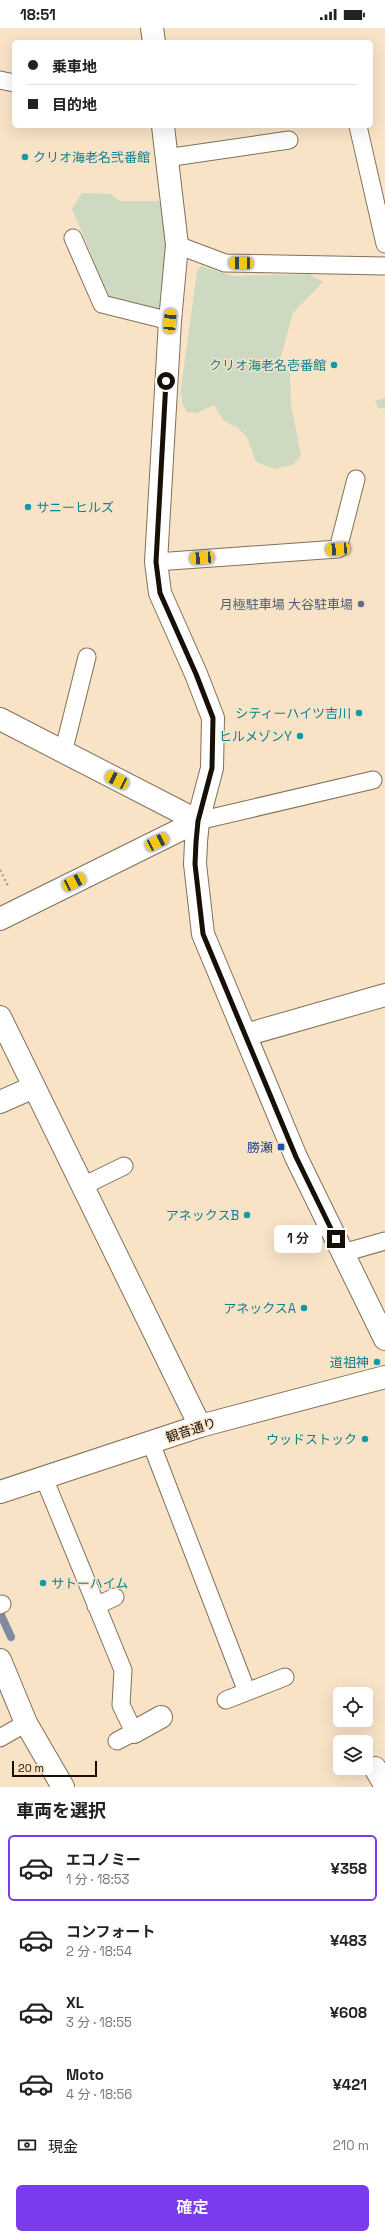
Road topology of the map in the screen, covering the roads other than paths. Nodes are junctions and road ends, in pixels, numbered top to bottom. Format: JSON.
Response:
{"nodes":[{"id":1,"x":152,"y":28,"type":"edge"},
{"id":2,"x":154,"y":40,"type":"edge"},
{"id":3,"x":0,"y":80,"type":"edge"},
{"id":4,"x":12,"y":83,"type":"edge"},
{"id":5,"x":163,"y":128,"type":"edge"},
{"id":6,"x":358,"y":128,"type":"edge"},
{"id":7,"x":288,"y":140,"type":"dead end"},
{"id":8,"x":166,"y":158,"type":"junction"},
{"id":9,"x":73,"y":238,"type":"dead end"},
{"id":10,"x":385,"y":244,"type":"edge"},
{"id":11,"x":177,"y":245,"type":"junction"},
{"id":12,"x":385,"y":266,"type":"edge"},
{"id":13,"x":170,"y":321,"type":"junction"},
{"id":14,"x":356,"y":479,"type":"dead end"},
{"id":15,"x":156,"y":562,"type":"junction"},
{"id":16,"x":87,"y":657,"type":"dead end"},
{"id":17,"x":0,"y":719,"type":"edge"},
{"id":18,"x":63,"y":753,"type":"junction"},
{"id":19,"x":373,"y":780,"type":"dead end"},
{"id":20,"x":198,"y":821,"type":"junction"},
{"id":21,"x":0,"y":919,"type":"edge"},
{"id":22,"x":385,"y":995,"type":"edge"},
{"id":23,"x":0,"y":1017,"type":"edge"},
{"id":24,"x":245,"y":1035,"type":"junction"},
{"id":25,"x":34,"y":1087,"type":"junction"},
{"id":26,"x":0,"y":1102,"type":"edge"},
{"id":27,"x":124,"y":1166,"type":"dead end"},
{"id":28,"x":83,"y":1186,"type":"junction"},
{"id":29,"x":385,"y":1241,"type":"edge"},
{"id":30,"x":343,"y":1253,"type":"junction"},
{"id":31,"x":385,"y":1339,"type":"edge"},
{"id":32,"x":385,"y":1377,"type":"edge"},
{"id":33,"x":200,"y":1426,"type":"junction"},
{"id":34,"x":151,"y":1443,"type":"junction"},
{"id":35,"x":44,"y":1478,"type":"junction"},
{"id":36,"x":0,"y":1492,"type":"edge"},
{"id":37,"x":115,"y":1597,"type":"dead end"},
{"id":38,"x":96,"y":1606,"type":"junction"},
{"id":39,"x":0,"y":1660,"type":"edge"},
{"id":40,"x":285,"y":1677,"type":"dead end"},
{"id":41,"x":247,"y":1692,"type":"junction"},
{"id":42,"x":226,"y":1700,"type":"dead end"},
{"id":43,"x":161,"y":1717,"type":"dead end"},
{"id":44,"x":26,"y":1723,"type":"junction"},
{"id":45,"x":125,"y":1737,"type":"joint"},
{"id":46,"x":0,"y":1738,"type":"edge"},
{"id":47,"x":63,"y":1787,"type":"edge"}],
"edges":[{"from":1,"to":2,"type":"street"},
{"from":3,"to":4,"type":"lane"},
{"from":5,"to":8,"type":"street"},
{"from":6,"to":10,"type":"lane"},
{"from":7,"to":8,"type":"lane"},
{"from":8,"to":11,"type":"street"},
{"from":9,"to":13,"type":"lane"},
{"from":11,"to":12,"type":"lane"},
{"from":11,"to":13,"type":"street"},
{"from":13,"to":15,"type":"street"},
{"from":14,"to":15,"type":"lane"},
{"from":15,"to":20,"type":"street"},
{"from":16,"to":18,"type":"lane"},
{"from":17,"to":18,"type":"street"},
{"from":18,"to":20,"type":"street"},
{"from":19,"to":20,"type":"lane"},
{"from":20,"to":21,"type":"street"},
{"from":20,"to":24,"type":"street"},
{"from":22,"to":24,"type":"street"},
{"from":23,"to":25,"type":"street"},
{"from":24,"to":30,"type":"street"},
{"from":25,"to":26,"type":"street"},
{"from":25,"to":28,"type":"street"},
{"from":27,"to":28,"type":"lane"},
{"from":28,"to":33,"type":"street"},
{"from":29,"to":30,"type":"lane"},
{"from":30,"to":31,"type":"street"},
{"from":32,"to":33,"type":"street","name":"観音通り"},
{"from":33,"to":34,"type":"street","name":"観音通り"},
{"from":34,"to":35,"type":"street","name":"観音通り"},
{"from":34,"to":41,"type":"lane"},
{"from":35,"to":36,"type":"street","name":"観音通り"},
{"from":35,"to":38,"type":"lane"},
{"from":37,"to":38,"type":"lane"},
{"from":38,"to":45,"type":"lane"},
{"from":39,"to":44,"type":"street"},
{"from":40,"to":41,"type":"lane"},
{"from":41,"to":42,"type":"lane"},
{"from":43,"to":45,"type":"street"},
{"from":44,"to":46,"type":"lane"},
{"from":44,"to":47,"type":"street"}]}
